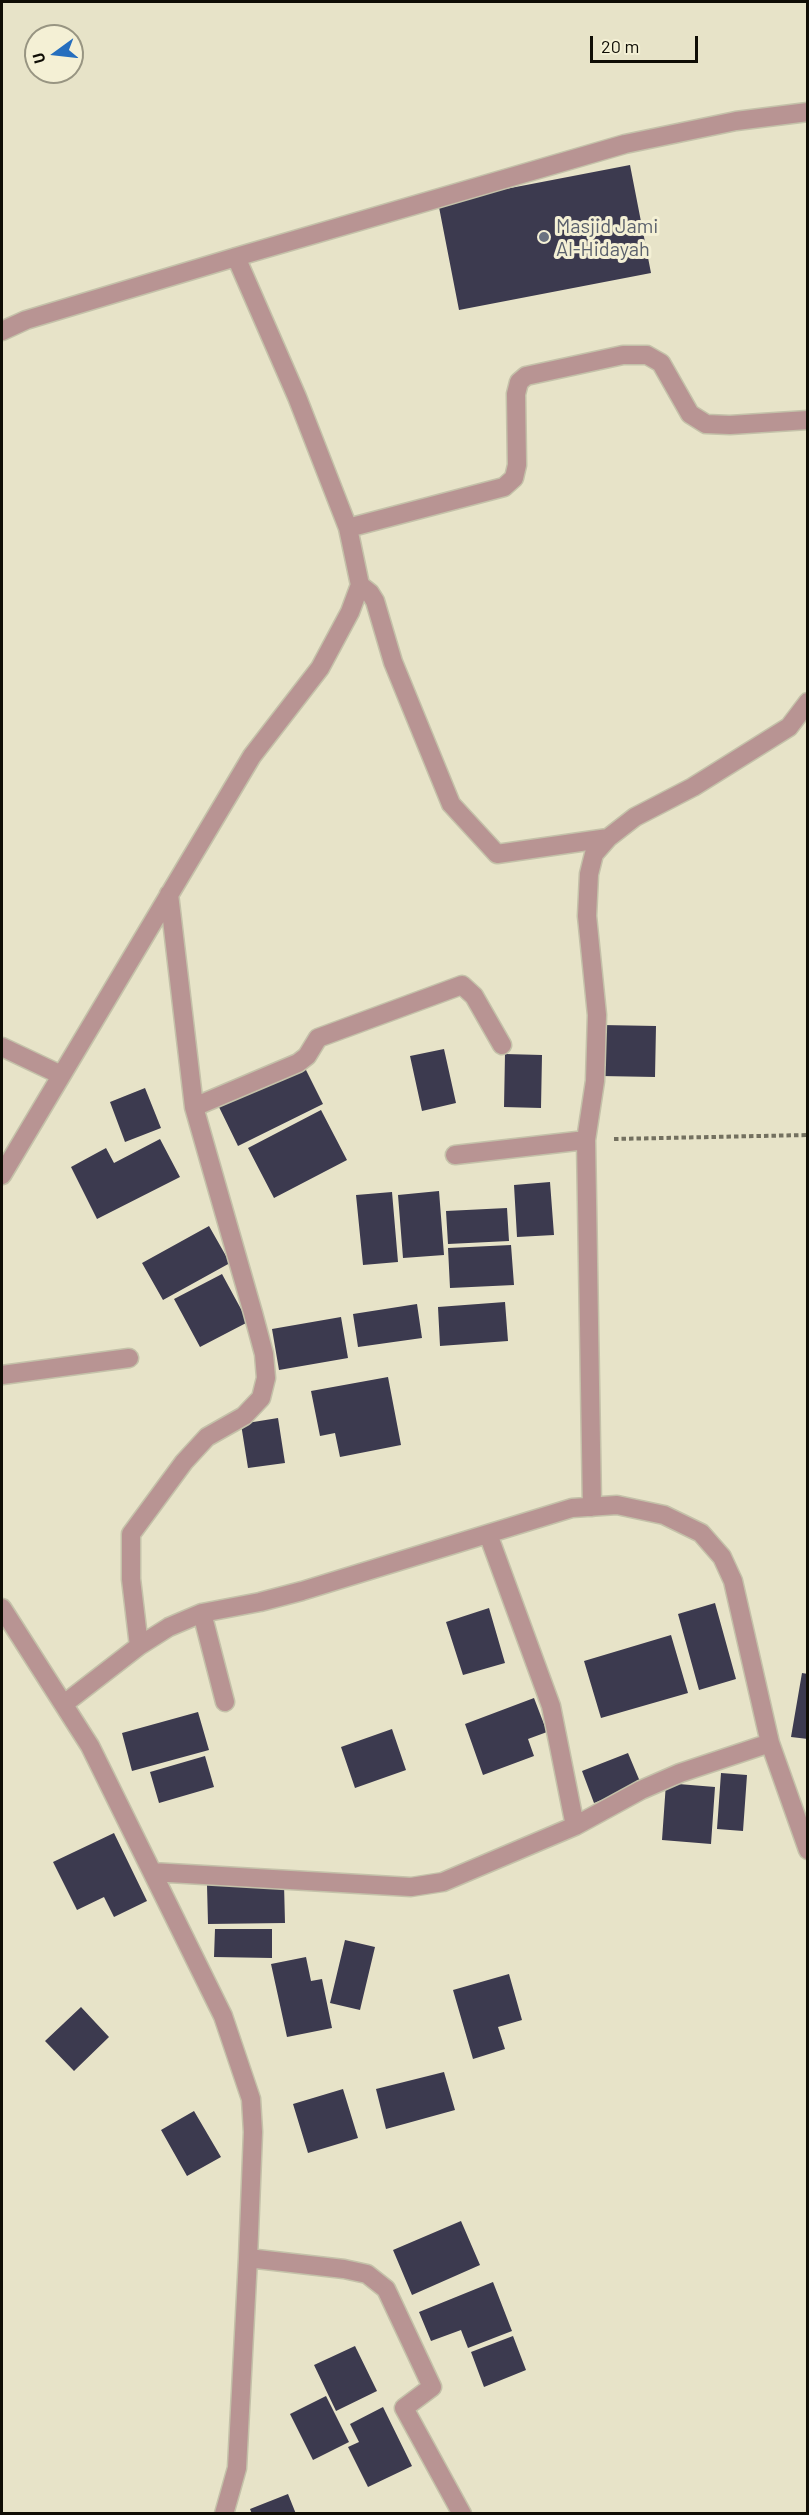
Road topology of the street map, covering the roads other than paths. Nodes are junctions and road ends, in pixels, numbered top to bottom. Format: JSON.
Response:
{"nodes":[{"id":1,"x":807,"y":112,"type":"edge"},
{"id":2,"x":236,"y":257,"type":"junction"},
{"id":3,"x":2,"y":331,"type":"edge"},
{"id":4,"x":807,"y":420,"type":"edge"},
{"id":5,"x":348,"y":528,"type":"junction"},
{"id":6,"x":360,"y":585,"type":"junction"},
{"id":7,"x":807,"y":702,"type":"edge"},
{"id":8,"x":608,"y":838,"type":"junction"},
{"id":9,"x":169,"y":894,"type":"junction"},
{"id":10,"x":502,"y":1045,"type":"dead end"},
{"id":11,"x":2,"y":1047,"type":"edge"},
{"id":12,"x":61,"y":1075,"type":"junction"},
{"id":13,"x":194,"y":1107,"type":"junction"},
{"id":14,"x":586,"y":1140,"type":"junction"},
{"id":15,"x":455,"y":1155,"type":"dead end"},
{"id":16,"x":2,"y":1175,"type":"edge"},
{"id":17,"x":129,"y":1358,"type":"dead end"},
{"id":18,"x":2,"y":1375,"type":"edge"},
{"id":19,"x":592,"y":1507,"type":"junction"},
{"id":20,"x":488,"y":1534,"type":"junction"},
{"id":21,"x":2,"y":1608,"type":"edge"},
{"id":22,"x":202,"y":1613,"type":"junction"},
{"id":23,"x":139,"y":1646,"type":"junction"},
{"id":24,"x":225,"y":1702,"type":"dead end"},
{"id":25,"x":64,"y":1704,"type":"junction"},
{"id":26,"x":770,"y":1743,"type":"junction"},
{"id":27,"x":575,"y":1826,"type":"junction"},
{"id":28,"x":807,"y":1850,"type":"edge"},
{"id":29,"x":152,"y":1872,"type":"junction"},
{"id":30,"x":248,"y":2258,"type":"junction"},
{"id":31,"x":224,"y":2514,"type":"edge"},
{"id":32,"x":462,"y":2514,"type":"edge"}],
"edges":[{"from":1,"to":2,"type":"street"},
{"from":2,"to":3,"type":"street"},
{"from":2,"to":5,"type":"street"},
{"from":4,"to":5,"type":"street"},
{"from":5,"to":6,"type":"street"},
{"from":6,"to":8,"type":"street"},
{"from":6,"to":9,"type":"street"},
{"from":7,"to":8,"type":"street"},
{"from":8,"to":14,"type":"street"},
{"from":9,"to":12,"type":"street"},
{"from":9,"to":13,"type":"street"},
{"from":10,"to":13,"type":"street"},
{"from":11,"to":12,"type":"street"},
{"from":12,"to":16,"type":"street"},
{"from":13,"to":23,"type":"street"},
{"from":14,"to":15,"type":"street"},
{"from":14,"to":19,"type":"street"},
{"from":17,"to":18,"type":"street"},
{"from":19,"to":20,"type":"street"},
{"from":19,"to":26,"type":"street"},
{"from":20,"to":22,"type":"street"},
{"from":20,"to":27,"type":"street"},
{"from":21,"to":25,"type":"street"},
{"from":22,"to":23,"type":"street"},
{"from":22,"to":24,"type":"street"},
{"from":23,"to":25,"type":"street"},
{"from":25,"to":29,"type":"street"},
{"from":26,"to":27,"type":"street"},
{"from":26,"to":28,"type":"street"},
{"from":27,"to":29,"type":"street"},
{"from":29,"to":30,"type":"street"},
{"from":30,"to":31,"type":"street"},
{"from":30,"to":32,"type":"street"}]}
